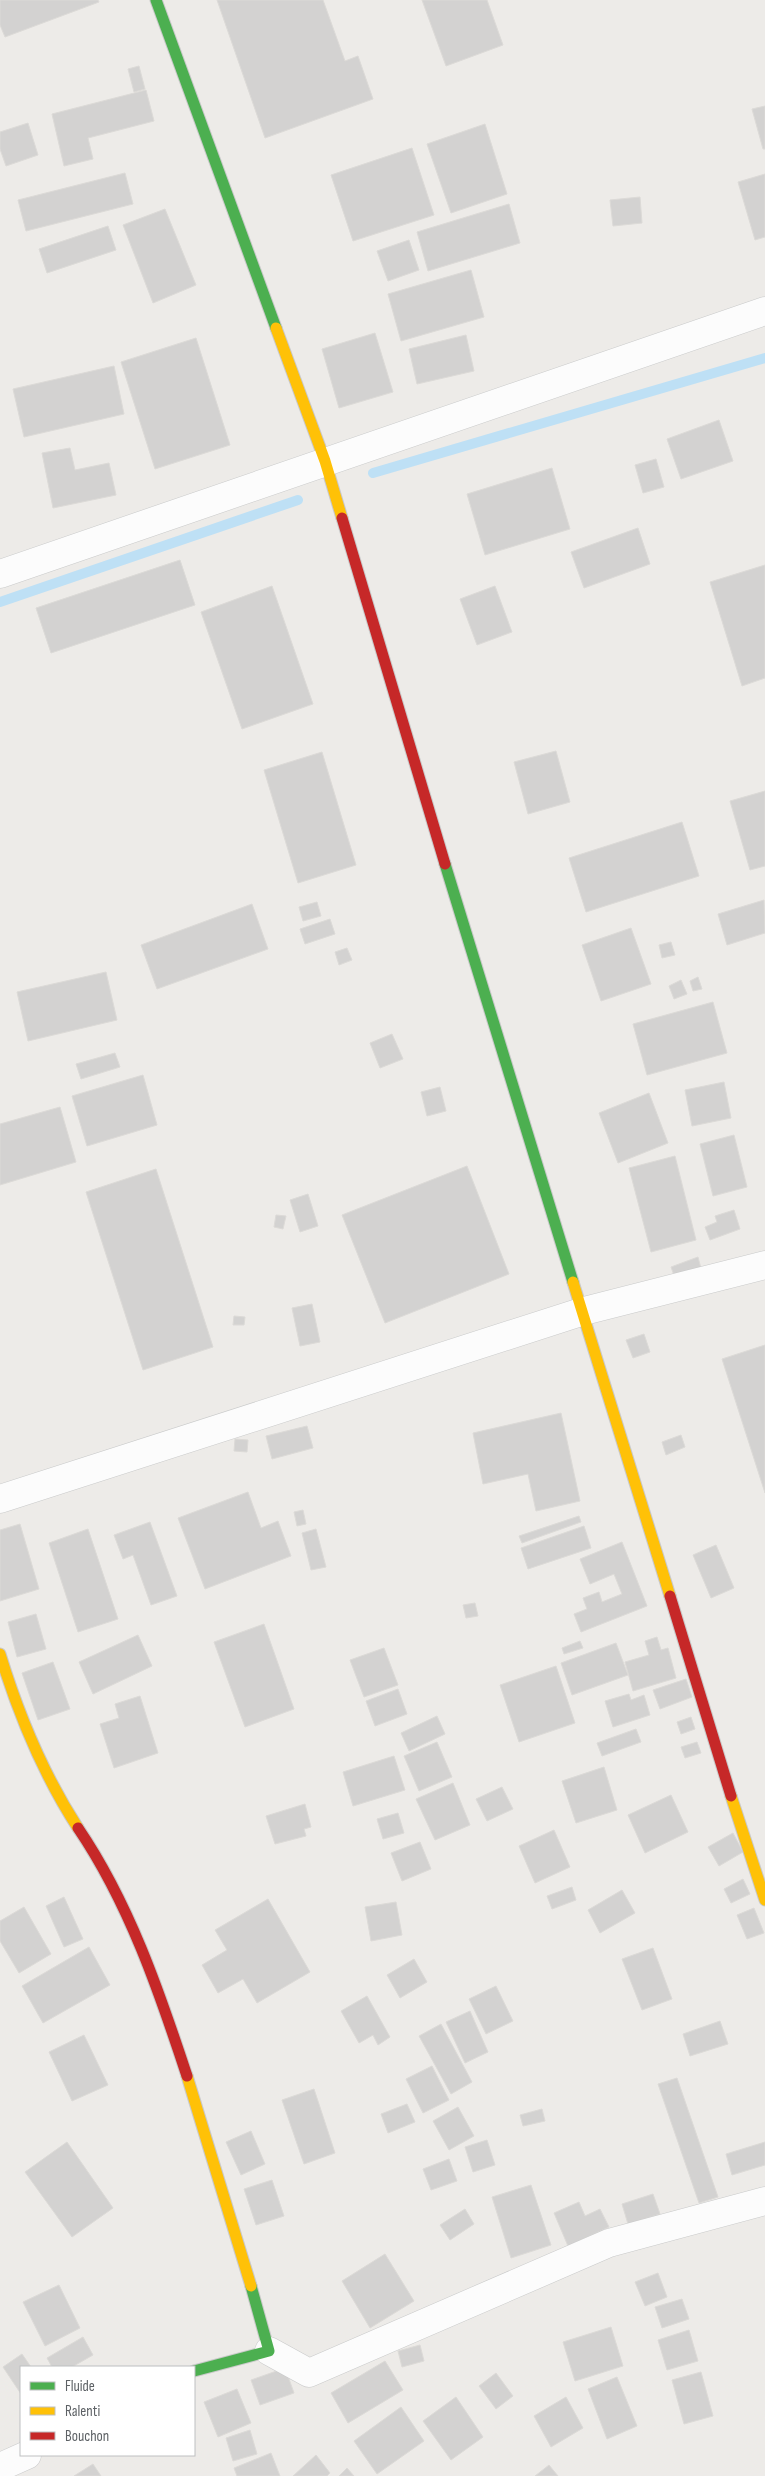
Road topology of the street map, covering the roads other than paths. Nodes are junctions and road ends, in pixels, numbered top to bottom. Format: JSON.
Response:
{"nodes":[{"id":1,"x":156,"y":0,"type":"edge"},
{"id":2,"x":765,"y":311,"type":"edge"},
{"id":3,"x":325,"y":462,"type":"junction"},
{"id":4,"x":0,"y":574,"type":"edge"},
{"id":5,"x":765,"y":1265,"type":"edge"},
{"id":6,"x":584,"y":1311,"type":"junction"},
{"id":7,"x":0,"y":1499,"type":"edge"},
{"id":8,"x":0,"y":1654,"type":"edge"},
{"id":9,"x":765,"y":1900,"type":"edge"},
{"id":10,"x":765,"y":2201,"type":"edge"},
{"id":11,"x":269,"y":2351,"type":"junction"},
{"id":12,"x":195,"y":2371,"type":"edge"},
{"id":13,"x":24,"y":2456,"type":"edge"},
{"id":14,"x":0,"y":2467,"type":"edge"}],
"edges":[{"from":1,"to":3,"type":"street"},
{"from":2,"to":3,"type":"street"},
{"from":3,"to":4,"type":"street"},
{"from":3,"to":6,"type":"street"},
{"from":5,"to":6,"type":"street"},
{"from":6,"to":7,"type":"street"},
{"from":6,"to":9,"type":"street"},
{"from":8,"to":11,"type":"street"},
{"from":10,"to":11,"type":"street"},
{"from":11,"to":12,"type":"street"},
{"from":13,"to":14,"type":"street"}]}
